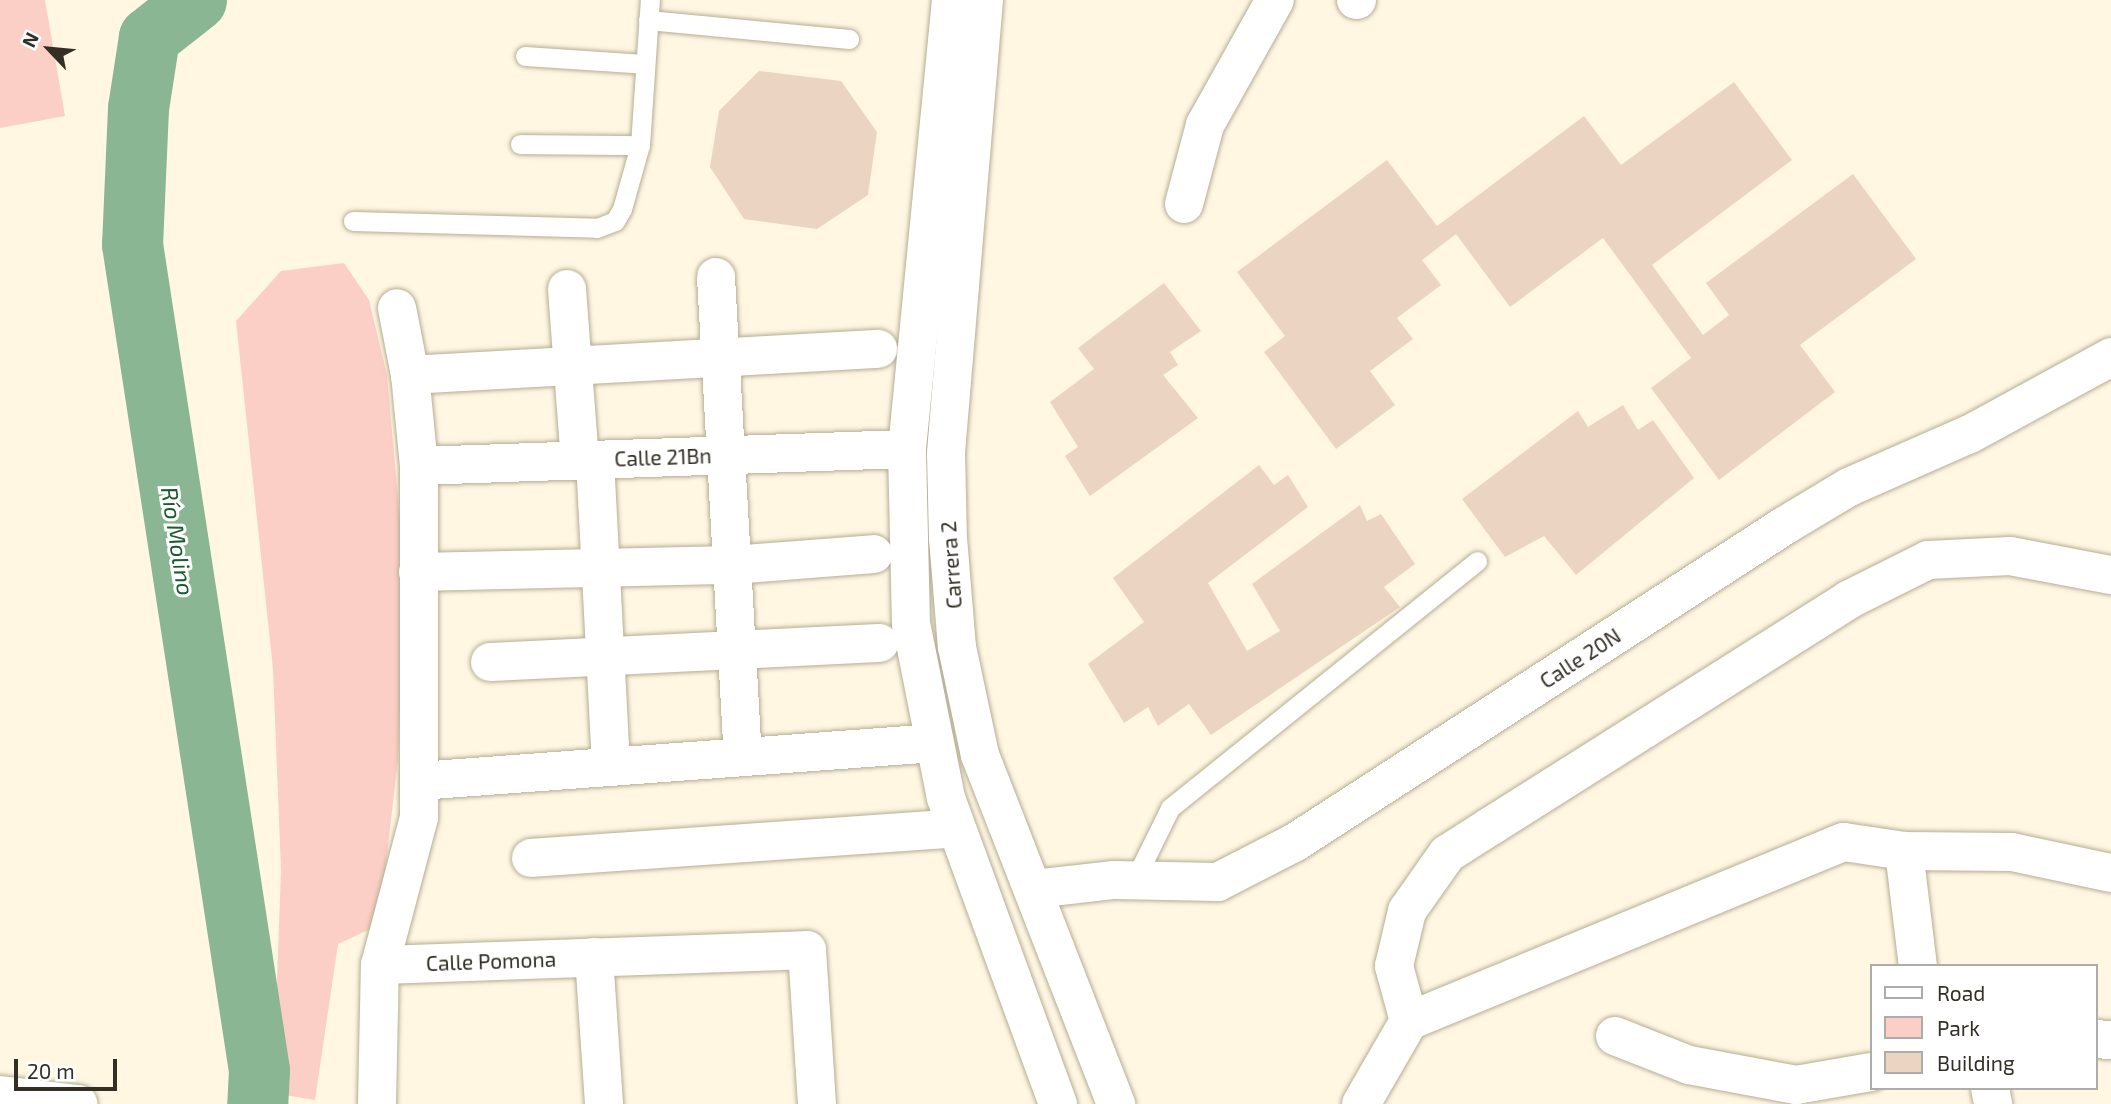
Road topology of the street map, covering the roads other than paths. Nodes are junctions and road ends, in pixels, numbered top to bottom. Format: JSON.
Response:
{"nodes":[{"id":1,"x":650,"y":0,"type":"edge"},
{"id":2,"x":951,"y":0,"type":"edge"},
{"id":3,"x":984,"y":0,"type":"edge"},
{"id":4,"x":1275,"y":0,"type":"edge"},
{"id":5,"x":648,"y":20,"type":"junction"},
{"id":6,"x":849,"y":38,"type":"dead end"},
{"id":7,"x":525,"y":56,"type":"dead end"},
{"id":8,"x":644,"y":64,"type":"junction"},
{"id":9,"x":520,"y":144,"type":"dead end"},
{"id":10,"x":640,"y":145,"type":"junction"},
{"id":11,"x":1184,"y":204,"type":"dead end"},
{"id":12,"x":353,"y":221,"type":"dead end"},
{"id":13,"x":716,"y":277,"type":"dead end"},
{"id":14,"x":567,"y":289,"type":"dead end"},
{"id":15,"x":397,"y":308,"type":"dead end"},
{"id":16,"x":878,"y":349,"type":"dead end"},
{"id":17,"x":721,"y":357,"type":"junction"},
{"id":18,"x":2111,"y":357,"type":"edge"},
{"id":19,"x":570,"y":365,"type":"junction"},
{"id":20,"x":410,"y":375,"type":"junction"},
{"id":21,"x":907,"y":449,"type":"junction"},
{"id":22,"x":726,"y":455,"type":"junction"},
{"id":23,"x":587,"y":460,"type":"junction"},
{"id":24,"x":419,"y":466,"type":"junction"},
{"id":25,"x":874,"y":554,"type":"dead end"},
{"id":26,"x":1477,"y":561,"type":"dead end"},
{"id":27,"x":732,"y":565,"type":"junction"},
{"id":28,"x":601,"y":568,"type":"junction"},
{"id":29,"x":418,"y":572,"type":"junction"},
{"id":30,"x":2111,"y":575,"type":"edge"},
{"id":31,"x":880,"y":643,"type":"dead end"},
{"id":32,"x":737,"y":648,"type":"junction"},
{"id":33,"x":606,"y":656,"type":"junction"},
{"id":34,"x":490,"y":662,"type":"dead end"},
{"id":35,"x":935,"y":743,"type":"junction"},
{"id":36,"x":743,"y":757,"type":"junction"},
{"id":37,"x":611,"y":767,"type":"junction"},
{"id":38,"x":419,"y":781,"type":"junction"},
{"id":39,"x":956,"y":828,"type":"junction"},
{"id":40,"x":1904,"y":850,"type":"junction"},
{"id":41,"x":531,"y":858,"type":"dead end"},
{"id":42,"x":2111,"y":873,"type":"edge"},
{"id":43,"x":1134,"y":881,"type":"junction"},
{"id":44,"x":1034,"y":889,"type":"junction"},
{"id":45,"x":594,"y":957,"type":"junction"},
{"id":46,"x":1919,"y":964,"type":"edge"},
{"id":47,"x":380,"y":965,"type":"junction"},
{"id":48,"x":1409,"y":1021,"type":"junction"},
{"id":49,"x":1615,"y":1036,"type":"dead end"},
{"id":50,"x":1870,"y":1072,"type":"edge"},
{"id":51,"x":0,"y":1095,"type":"edge"},
{"id":52,"x":78,"y":1104,"type":"edge"},
{"id":53,"x":377,"y":1104,"type":"edge"},
{"id":54,"x":604,"y":1104,"type":"edge"},
{"id":55,"x":817,"y":1104,"type":"edge"},
{"id":56,"x":1058,"y":1104,"type":"edge"},
{"id":57,"x":1116,"y":1104,"type":"edge"},
{"id":58,"x":1361,"y":1104,"type":"edge"}],
"edges":[{"from":1,"to":5,"type":"lane"},
{"from":2,"to":21,"type":"street","name":"Carrera 2"},
{"from":3,"to":44,"type":"street","name":"Carrera 2"},
{"from":4,"to":11,"type":"street"},
{"from":5,"to":6,"type":"lane"},
{"from":5,"to":8,"type":"lane"},
{"from":7,"to":8,"type":"lane"},
{"from":8,"to":10,"type":"lane"},
{"from":9,"to":10,"type":"lane"},
{"from":10,"to":12,"type":"lane"},
{"from":13,"to":17,"type":"street"},
{"from":14,"to":19,"type":"street"},
{"from":15,"to":20,"type":"street"},
{"from":16,"to":17,"type":"street"},
{"from":17,"to":19,"type":"street"},
{"from":17,"to":22,"type":"street"},
{"from":18,"to":43,"type":"street","name":"Calle 20N"},
{"from":19,"to":20,"type":"street"},
{"from":19,"to":23,"type":"street"},
{"from":20,"to":24,"type":"street"},
{"from":21,"to":22,"type":"street","name":"Calle 21Bn"},
{"from":21,"to":35,"type":"street","name":"Carrera 2"},
{"from":22,"to":23,"type":"street","name":"Calle 21Bn"},
{"from":22,"to":27,"type":"street"},
{"from":23,"to":24,"type":"street","name":"Calle 21Bn"},
{"from":23,"to":28,"type":"street"},
{"from":24,"to":29,"type":"street"},
{"from":25,"to":27,"type":"street"},
{"from":26,"to":43,"type":"lane"},
{"from":27,"to":28,"type":"street"},
{"from":27,"to":32,"type":"street"},
{"from":28,"to":29,"type":"street"},
{"from":28,"to":33,"type":"street"},
{"from":29,"to":38,"type":"street"},
{"from":30,"to":48,"type":"street"},
{"from":31,"to":32,"type":"street"},
{"from":32,"to":33,"type":"street"},
{"from":32,"to":36,"type":"street"},
{"from":33,"to":34,"type":"street"},
{"from":33,"to":37,"type":"street"},
{"from":35,"to":36,"type":"street"},
{"from":35,"to":39,"type":"street","name":"Carrera 2"},
{"from":36,"to":37,"type":"street"},
{"from":37,"to":38,"type":"street"},
{"from":38,"to":47,"type":"street"},
{"from":39,"to":41,"type":"street"},
{"from":39,"to":56,"type":"street","name":"Carrera 2"},
{"from":40,"to":42,"type":"street"},
{"from":40,"to":46,"type":"street"},
{"from":40,"to":48,"type":"street"},
{"from":43,"to":44,"type":"street","name":"Calle 20N"},
{"from":44,"to":57,"type":"street","name":"Carrera 2"},
{"from":45,"to":47,"type":"street","name":"Calle Pomona"},
{"from":45,"to":54,"type":"street"},
{"from":45,"to":55,"type":"street","name":"Calle Pomona"},
{"from":47,"to":53,"type":"street"},
{"from":48,"to":58,"type":"street"},
{"from":49,"to":50,"type":"street"},
{"from":51,"to":52,"type":"street"}]}
